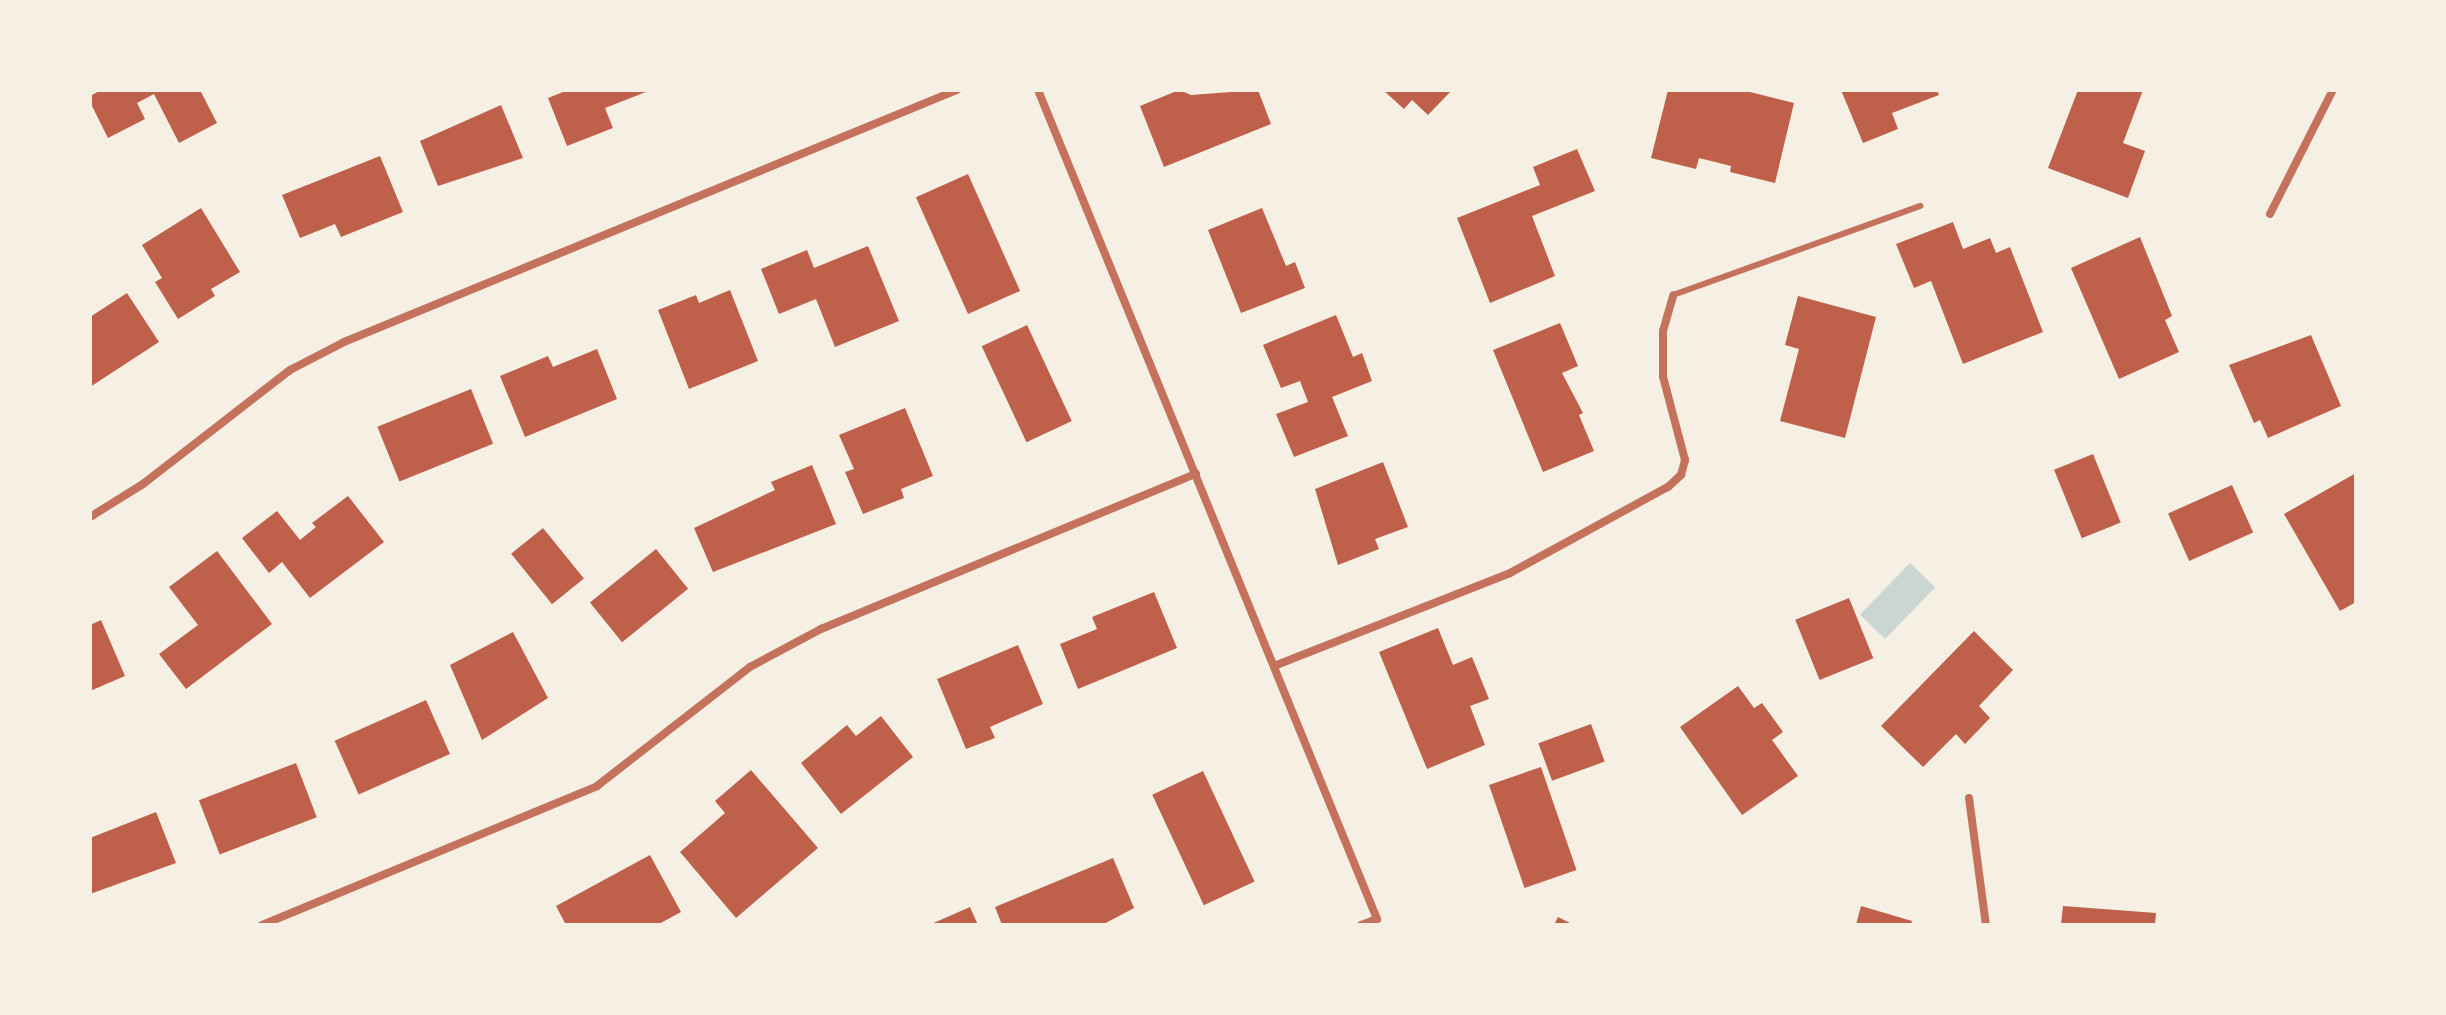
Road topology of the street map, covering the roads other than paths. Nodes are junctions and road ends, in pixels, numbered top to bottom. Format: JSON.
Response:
{"nodes":[{"id":1,"x":957,"y":90,"type":"edge"},
{"id":2,"x":1038,"y":90,"type":"edge"},
{"id":3,"x":2333,"y":90,"type":"edge"},
{"id":4,"x":1920,"y":206,"type":"dead end"},
{"id":5,"x":2270,"y":214,"type":"dead end"},
{"id":6,"x":1673,"y":295,"type":"joint"},
{"id":7,"x":1196,"y":474,"type":"junction"},
{"id":8,"x":90,"y":517,"type":"edge"},
{"id":9,"x":1274,"y":666,"type":"junction"},
{"id":10,"x":1969,"y":798,"type":"dead end"},
{"id":11,"x":262,"y":925,"type":"edge"},
{"id":12,"x":1361,"y":925,"type":"edge"},
{"id":13,"x":1986,"y":925,"type":"edge"}],
"edges":[{"from":1,"to":8,"type":"street"},
{"from":2,"to":7,"type":"street"},
{"from":3,"to":5,"type":"street"},
{"from":4,"to":6,"type":"lane"},
{"from":6,"to":9,"type":"street"},
{"from":7,"to":9,"type":"street"},
{"from":7,"to":11,"type":"street"},
{"from":9,"to":12,"type":"street"},
{"from":10,"to":13,"type":"street"}]}
